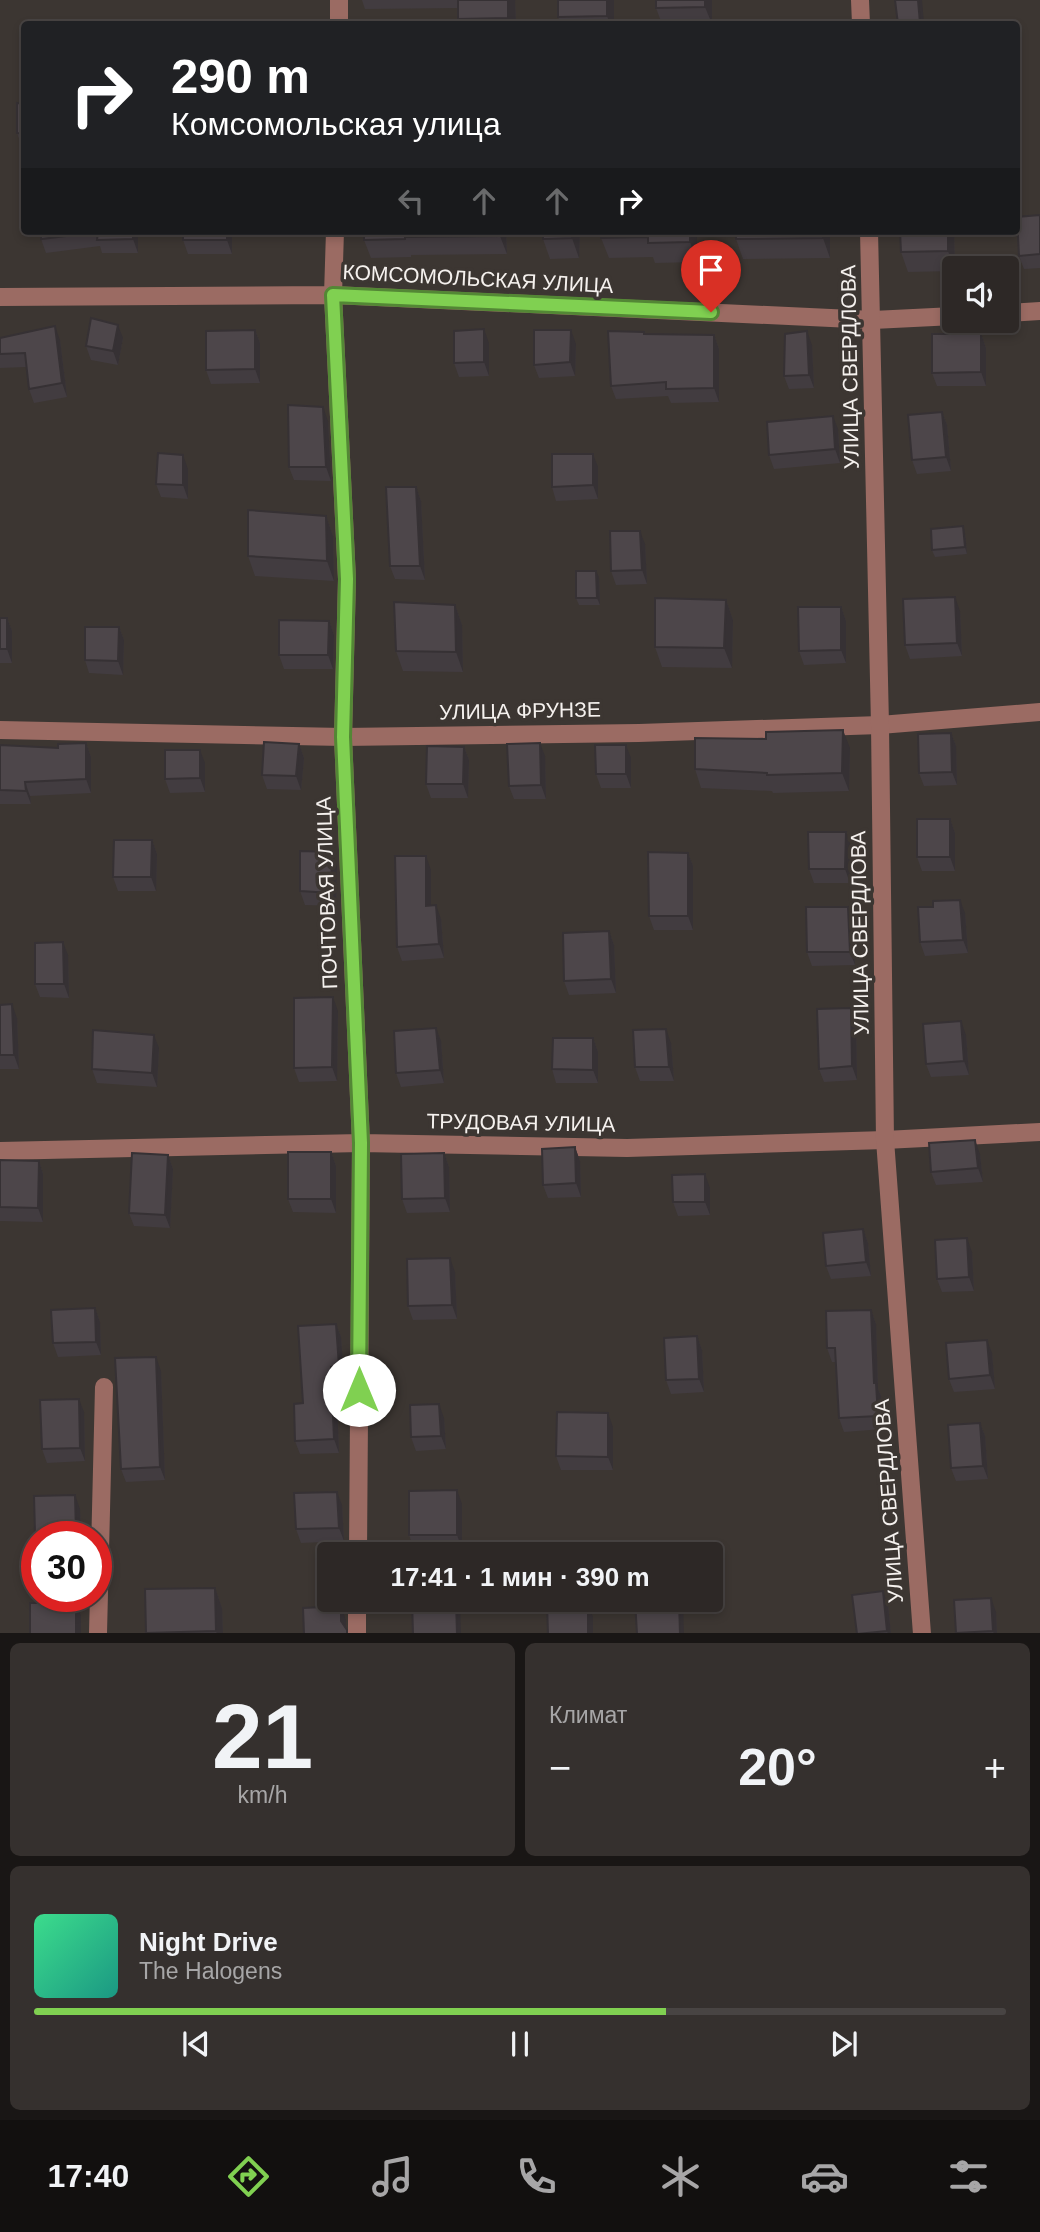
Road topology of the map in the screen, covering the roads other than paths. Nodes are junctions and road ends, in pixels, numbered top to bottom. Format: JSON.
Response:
{"nodes":[{"id":1,"x":339,"y":0,"type":"edge"},
{"id":2,"x":860,"y":0,"type":"edge"},
{"id":3,"x":339,"y":21,"type":"edge"},
{"id":4,"x":861,"y":21,"type":"edge"},
{"id":5,"x":335,"y":235,"type":"edge"},
{"id":6,"x":869,"y":235,"type":"edge"},
{"id":7,"x":333,"y":295,"type":"junction"},
{"id":8,"x":0,"y":297,"type":"edge"},
{"id":9,"x":1040,"y":311,"type":"edge"},
{"id":10,"x":1019,"y":312,"type":"edge"},
{"id":11,"x":942,"y":317,"type":"edge"},
{"id":12,"x":873,"y":320,"type":"junction"},
{"id":13,"x":1040,"y":712,"type":"edge"},
{"id":14,"x":880,"y":725,"type":"junction"},
{"id":15,"x":0,"y":730,"type":"edge"},
{"id":16,"x":343,"y":737,"type":"junction"},
{"id":17,"x":1040,"y":1132,"type":"edge"},
{"id":18,"x":885,"y":1140,"type":"junction"},
{"id":19,"x":361,"y":1143,"type":"junction"},
{"id":20,"x":0,"y":1151,"type":"edge"},
{"id":21,"x":104,"y":1387,"type":"dead end"},
{"id":22,"x":358,"y":1542,"type":"edge"},
{"id":23,"x":358,"y":1612,"type":"edge"},
{"id":24,"x":98,"y":1633,"type":"edge"},
{"id":25,"x":357,"y":1633,"type":"edge"},
{"id":26,"x":922,"y":1633,"type":"edge"}],
"edges":[{"from":1,"to":3,"type":"street"},
{"from":2,"to":4,"type":"street"},
{"from":5,"to":7,"type":"street","name":"ПОЧТОВАЯ УЛИЦА"},
{"from":6,"to":12,"type":"street","name":"УЛИЦА СВЕРДЛОВА"},
{"from":7,"to":8,"type":"street","name":"КОМСОМОЛЬСКАЯ УЛИЦА"},
{"from":7,"to":12,"type":"street","name":"КОМСОМОЛЬСКАЯ УЛИЦА"},
{"from":7,"to":16,"type":"street","name":"ПОЧТОВАЯ УЛИЦА"},
{"from":9,"to":10,"type":"street"},
{"from":11,"to":12,"type":"street","name":"КОМСОМОЛЬСКАЯ УЛИЦА"},
{"from":12,"to":14,"type":"street","name":"УЛИЦА СВЕРДЛОВА"},
{"from":13,"to":14,"type":"street","name":"УЛИЦА ФРУНЗЕ"},
{"from":14,"to":16,"type":"street","name":"УЛИЦА ФРУНЗЕ"},
{"from":14,"to":18,"type":"street","name":"УЛИЦА СВЕРДЛОВА"},
{"from":15,"to":16,"type":"street","name":"УЛИЦА ФРУНЗЕ"},
{"from":16,"to":19,"type":"street","name":"ПОЧТОВАЯ УЛИЦА"},
{"from":17,"to":18,"type":"street","name":"ТРУДОВАЯ УЛИЦА"},
{"from":18,"to":19,"type":"street","name":"ТРУДОВАЯ УЛИЦА"},
{"from":18,"to":26,"type":"street","name":"УЛИЦА СВЕРДЛОВА"},
{"from":19,"to":20,"type":"street","name":"ТРУДОВАЯ УЛИЦА"},
{"from":19,"to":22,"type":"street","name":"ПОЧТОВАЯ УЛИЦА"},
{"from":21,"to":24,"type":"street"},
{"from":23,"to":25,"type":"street"}]}
